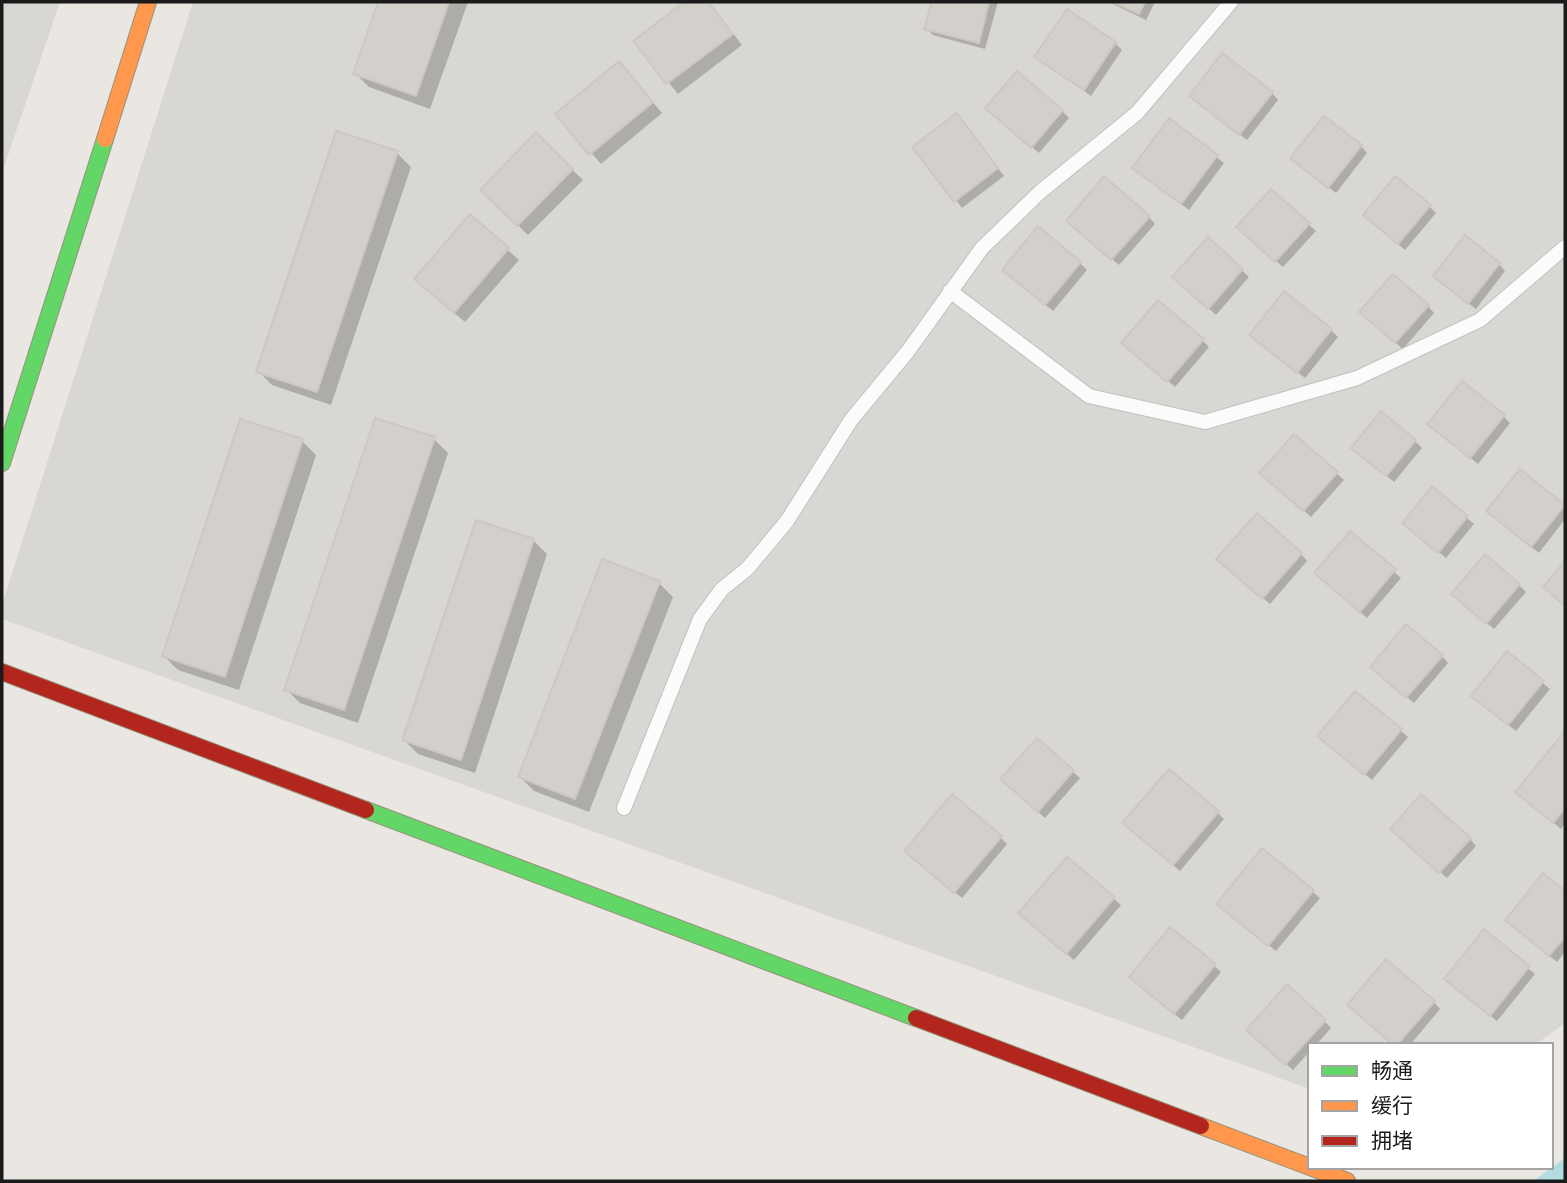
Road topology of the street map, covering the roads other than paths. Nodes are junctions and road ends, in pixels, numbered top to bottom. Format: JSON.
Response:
{"nodes":[{"id":1,"x":148,"y":2,"type":"edge"},
{"id":2,"x":1231,"y":2,"type":"edge"},
{"id":3,"x":1565,"y":247,"type":"edge"},
{"id":4,"x":950,"y":291,"type":"junction"},
{"id":5,"x":2,"y":463,"type":"edge"},
{"id":6,"x":2,"y":672,"type":"edge"},
{"id":7,"x":624,"y":808,"type":"dead end"},
{"id":8,"x":1308,"y":1166,"type":"edge"},
{"id":9,"x":1315,"y":1169,"type":"edge"},
{"id":10,"x":1347,"y":1181,"type":"edge"}],
"edges":[{"from":1,"to":5,"type":"street"},
{"from":2,"to":4,"type":"lane"},
{"from":3,"to":4,"type":"lane"},
{"from":4,"to":7,"type":"lane"},
{"from":6,"to":8,"type":"street"},
{"from":9,"to":10,"type":"street"}]}
